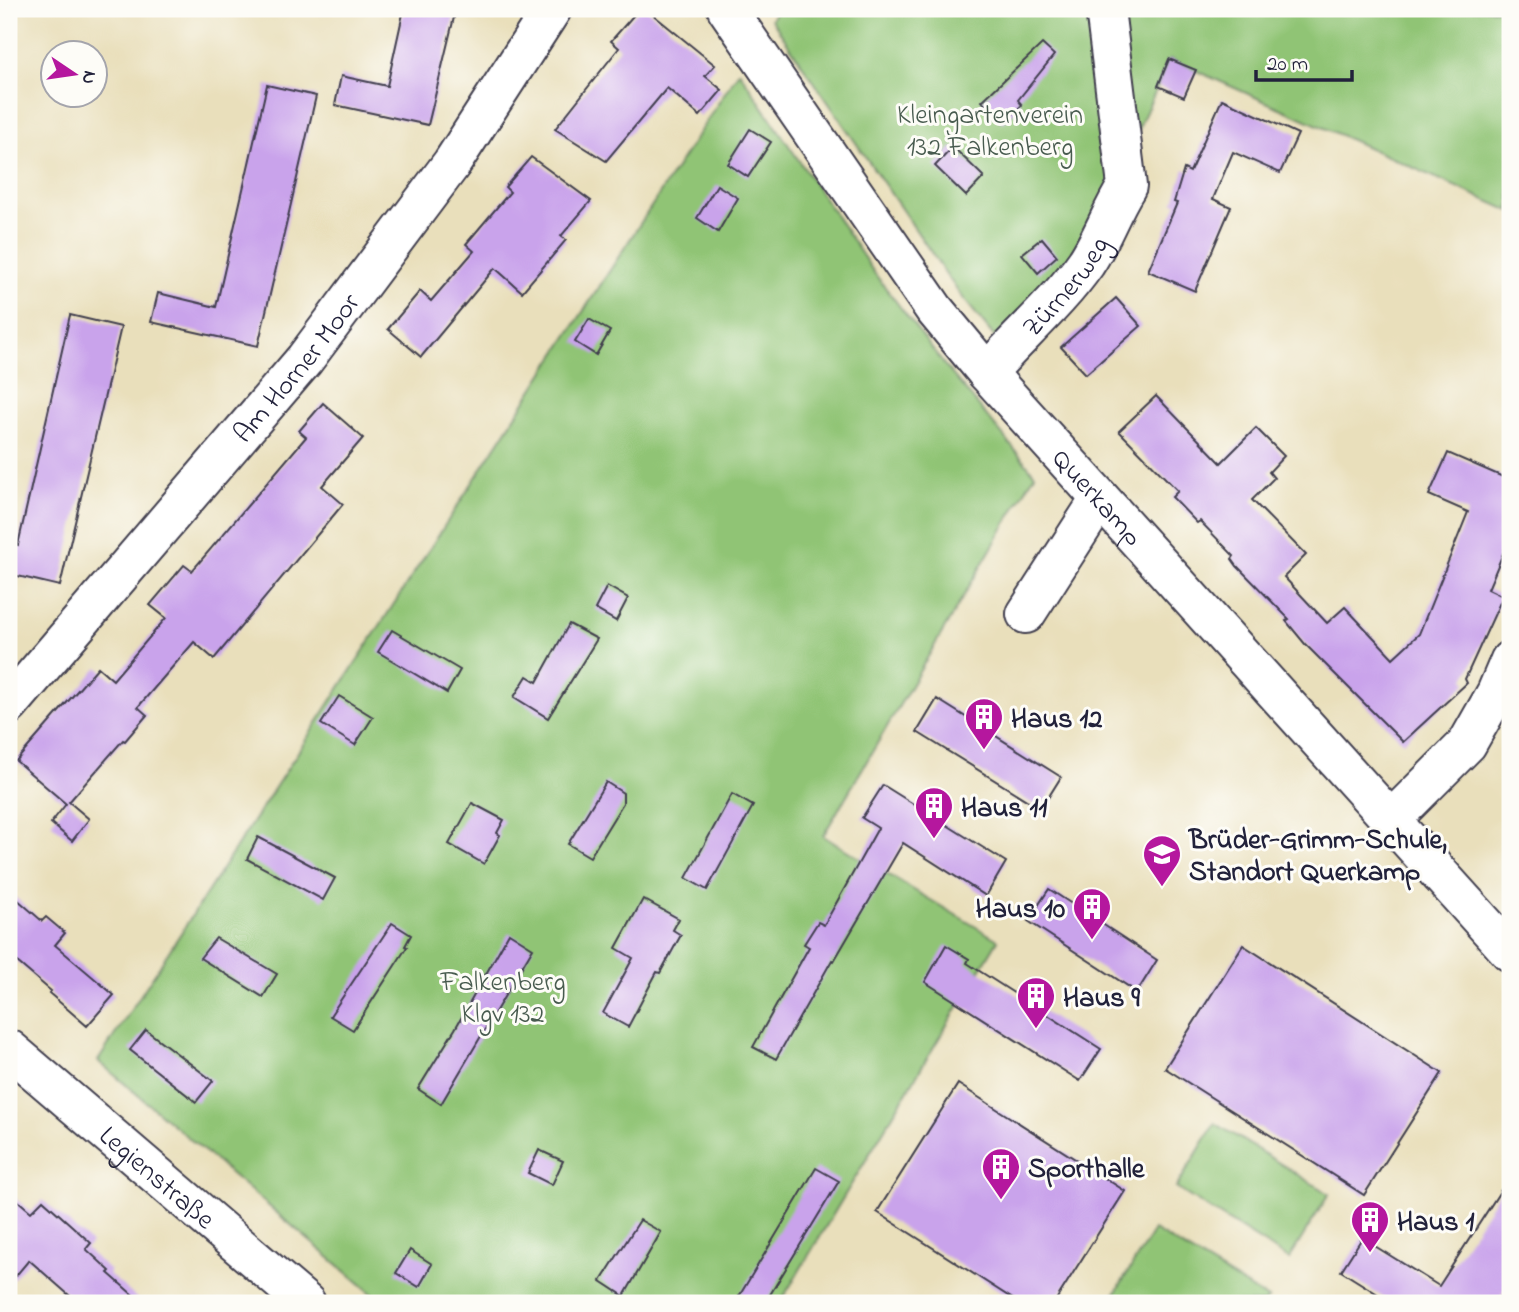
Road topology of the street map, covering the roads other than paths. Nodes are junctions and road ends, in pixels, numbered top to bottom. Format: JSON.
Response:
{"nodes":[{"id":1,"x":552,"y":9,"type":"edge"},
{"id":2,"x":727,"y":9,"type":"edge"},
{"id":3,"x":1105,"y":9,"type":"edge"},
{"id":4,"x":1147,"y":140,"type":"dead end"},
{"id":5,"x":1127,"y":186,"type":"junction"},
{"id":6,"x":987,"y":373,"type":"junction"},
{"id":7,"x":1100,"y":499,"type":"junction"},
{"id":8,"x":1026,"y":614,"type":"dead end"},
{"id":9,"x":1510,"y":660,"type":"edge"},
{"id":10,"x":9,"y":705,"type":"edge"},
{"id":11,"x":1390,"y":821,"type":"junction"},
{"id":12,"x":1510,"y":952,"type":"edge"},
{"id":13,"x":9,"y":1049,"type":"edge"},
{"id":14,"x":306,"y":1303,"type":"edge"}],
"edges":[{"from":1,"to":10,"type":"street","name":"Am Horner Moor"},
{"from":2,"to":6,"type":"street","name":"Querkamp"},
{"from":3,"to":5,"type":"street"},
{"from":4,"to":5,"type":"street","name":"Zürnerweg"},
{"from":5,"to":6,"type":"street","name":"Zürnerweg"},
{"from":6,"to":7,"type":"street","name":"Querkamp"},
{"from":7,"to":8,"type":"street"},
{"from":7,"to":11,"type":"street","name":"Querkamp"},
{"from":9,"to":11,"type":"street"},
{"from":11,"to":12,"type":"street","name":"Querkamp"},
{"from":13,"to":14,"type":"street","name":"Legienstraße"}]}
